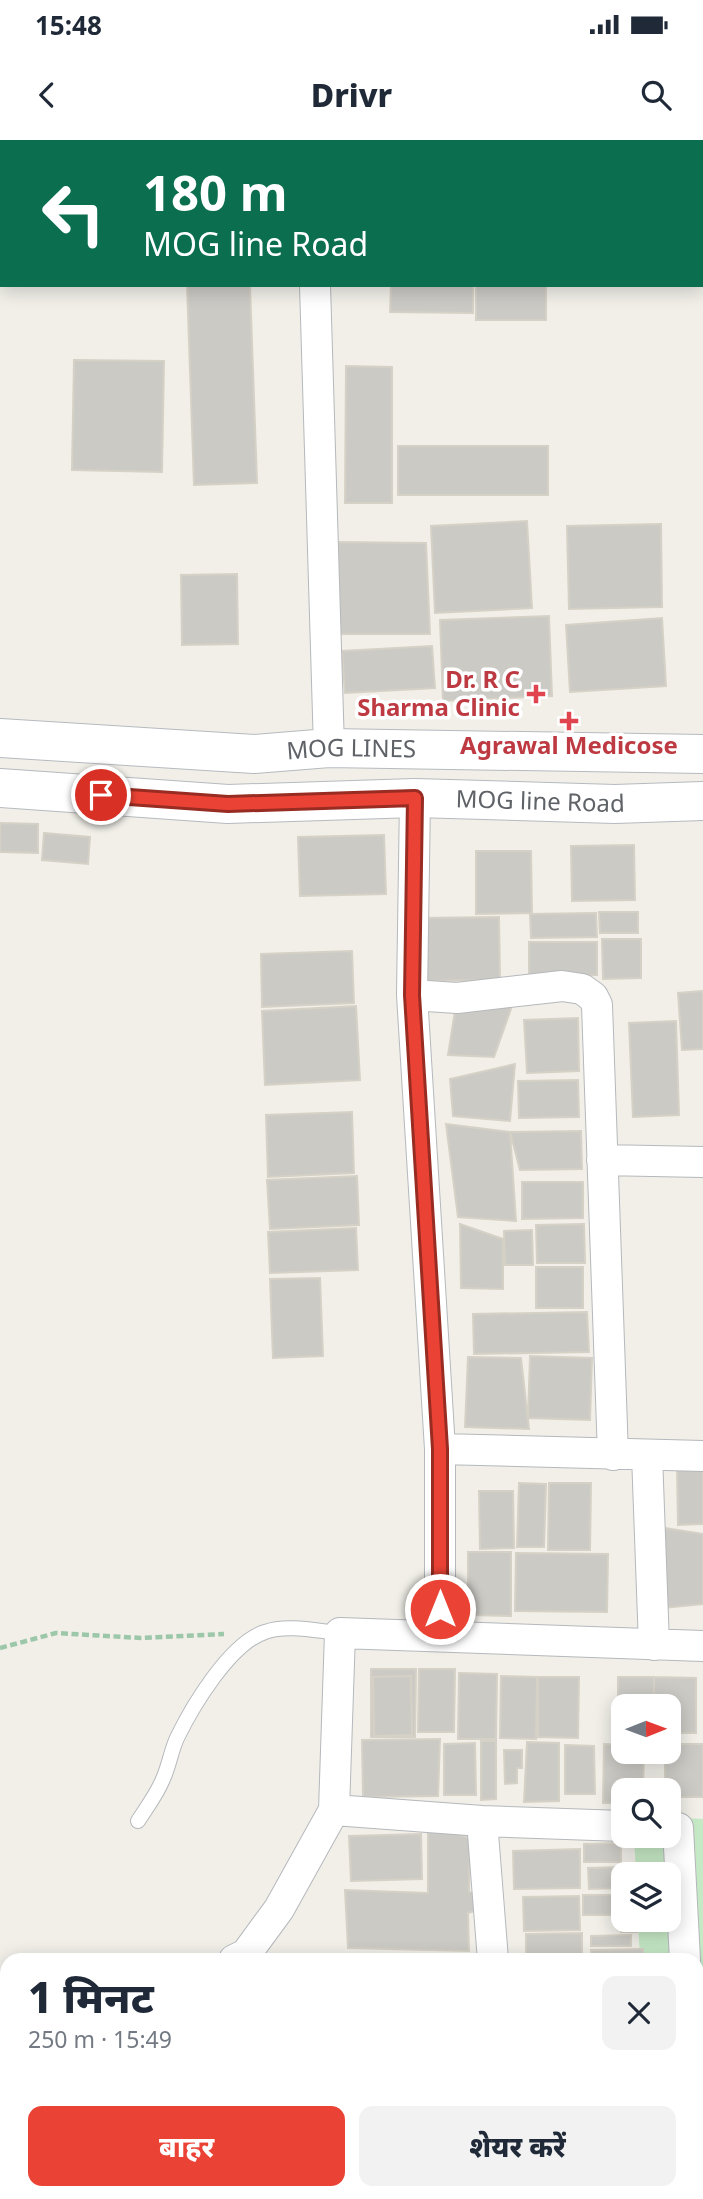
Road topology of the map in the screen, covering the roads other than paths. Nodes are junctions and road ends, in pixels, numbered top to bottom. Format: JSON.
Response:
{"nodes":[{"id":1,"x":315,"y":287,"type":"edge"},
{"id":2,"x":0,"y":738,"type":"edge"},
{"id":3,"x":329,"y":748,"type":"junction"},
{"id":4,"x":703,"y":754,"type":"edge"},
{"id":5,"x":0,"y":788,"type":"edge"},
{"id":6,"x":415,"y":798,"type":"junction"},
{"id":7,"x":703,"y":801,"type":"edge"},
{"id":8,"x":412,"y":995,"type":"junction"},
{"id":9,"x":602,"y":1160,"type":"junction"},
{"id":10,"x":703,"y":1162,"type":"edge"},
{"id":11,"x":440,"y":1449,"type":"junction"},
{"id":12,"x":613,"y":1455,"type":"junction"},
{"id":13,"x":648,"y":1455,"type":"junction"},
{"id":14,"x":703,"y":1457,"type":"edge"},
{"id":15,"x":340,"y":1633,"type":"junction"},
{"id":16,"x":440,"y":1635,"type":"junction"},
{"id":17,"x":654,"y":1644,"type":"junction"},
{"id":18,"x":703,"y":1646,"type":"edge"},
{"id":19,"x":334,"y":1810,"type":"junction"},
{"id":20,"x":138,"y":1821,"type":"dead end"},
{"id":21,"x":482,"y":1821,"type":"junction"},
{"id":22,"x":611,"y":1826,"type":"edge"},
{"id":23,"x":683,"y":1828,"type":"edge"},
{"id":24,"x":247,"y":1953,"type":"edge"},
{"id":25,"x":492,"y":1953,"type":"edge"},
{"id":26,"x":685,"y":1953,"type":"edge"}],
"edges":[{"from":1,"to":3,"type":"street"},
{"from":2,"to":3,"type":"main road","name":"MOG LINES"},
{"from":3,"to":4,"type":"main road","name":"MOG LINES"},
{"from":5,"to":6,"type":"main road","name":"MOG line Road"},
{"from":6,"to":7,"type":"main road","name":"MOG line Road"},
{"from":6,"to":8,"type":"street"},
{"from":8,"to":9,"type":"street"},
{"from":8,"to":11,"type":"street"},
{"from":9,"to":10,"type":"street"},
{"from":9,"to":12,"type":"street"},
{"from":11,"to":12,"type":"street"},
{"from":11,"to":16,"type":"street"},
{"from":12,"to":13,"type":"street"},
{"from":13,"to":14,"type":"street"},
{"from":13,"to":17,"type":"street"},
{"from":15,"to":16,"type":"street"},
{"from":15,"to":19,"type":"street"},
{"from":15,"to":20,"type":"lane"},
{"from":16,"to":17,"type":"street"},
{"from":17,"to":18,"type":"street"},
{"from":19,"to":21,"type":"street"},
{"from":19,"to":24,"type":"street"},
{"from":21,"to":22,"type":"street"},
{"from":21,"to":25,"type":"street"},
{"from":23,"to":26,"type":"street"}]}
